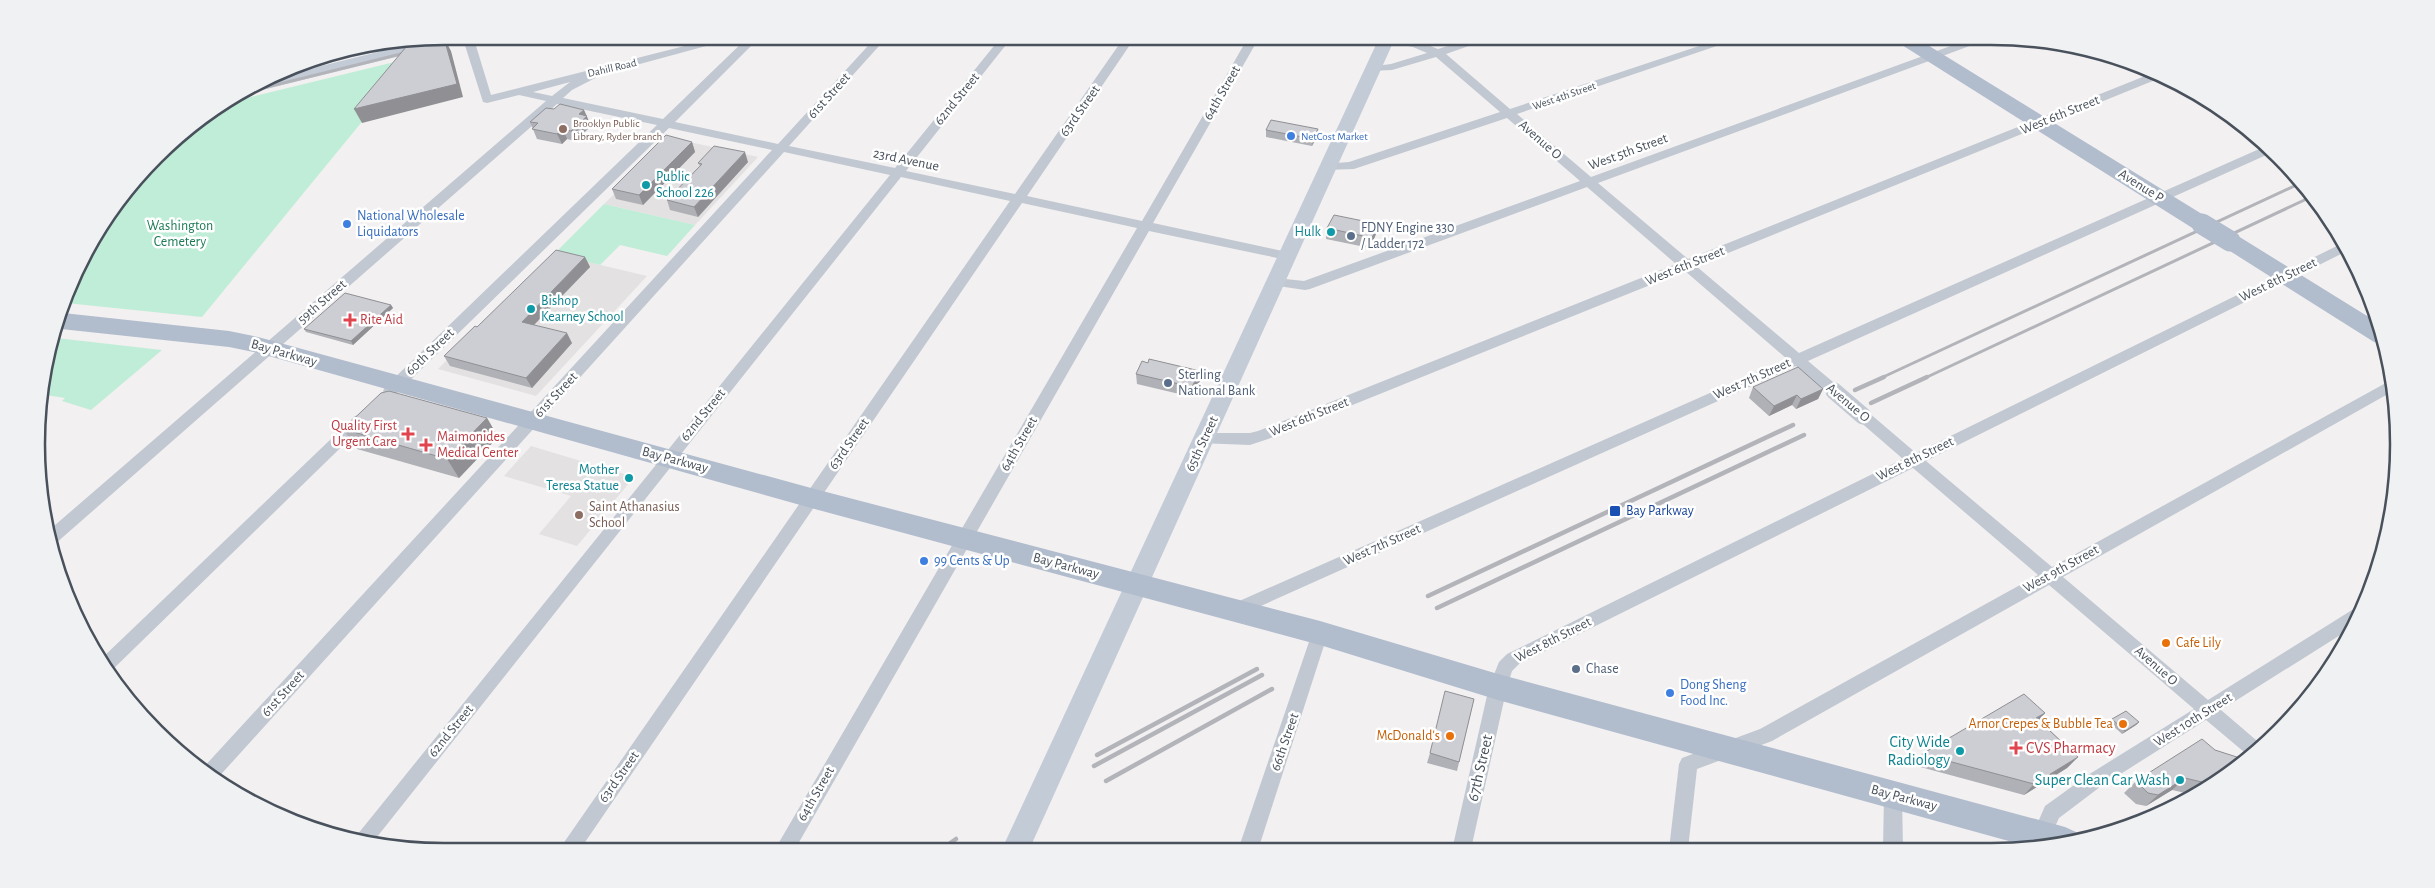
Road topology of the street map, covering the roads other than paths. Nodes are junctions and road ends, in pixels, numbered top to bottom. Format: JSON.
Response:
{"nodes":[{"id":1,"x":470,"y":45,"type":"edge"},
{"id":2,"x":703,"y":45,"type":"edge"},
{"id":3,"x":747,"y":45,"type":"edge"},
{"id":4,"x":876,"y":45,"type":"edge"},
{"id":5,"x":1001,"y":45,"type":"edge"},
{"id":6,"x":1125,"y":45,"type":"edge"},
{"id":7,"x":1250,"y":45,"type":"edge"},
{"id":8,"x":1380,"y":45,"type":"edge"},
{"id":9,"x":1418,"y":45,"type":"edge"},
{"id":10,"x":1432,"y":45,"type":"edge"},
{"id":11,"x":1463,"y":45,"type":"edge"},
{"id":12,"x":1714,"y":45,"type":"edge"},
{"id":13,"x":1914,"y":45,"type":"edge"},
{"id":14,"x":1965,"y":45,"type":"edge"},
{"id":15,"x":422,"y":46,"type":"edge"},
{"id":16,"x":1438,"y":53,"type":"junction"},
{"id":17,"x":1933,"y":57,"type":"junction"},
{"id":18,"x":1373,"y":69,"type":"junction"},
{"id":19,"x":600,"y":71,"type":"junction"},
{"id":20,"x":2151,"y":78,"type":"edge"},
{"id":21,"x":279,"y":81,"type":"edge"},
{"id":22,"x":519,"y":92,"type":"junction"},
{"id":23,"x":556,"y":99,"type":"junction"},
{"id":24,"x":1510,"y":114,"type":"junction"},
{"id":25,"x":666,"y":123,"type":"junction"},
{"id":26,"x":2040,"y":123,"type":"junction"},
{"id":27,"x":782,"y":148,"type":"junction"},
{"id":28,"x":2263,"y":152,"type":"edge"},
{"id":29,"x":1328,"y":167,"type":"junction"},
{"id":30,"x":898,"y":173,"type":"junction"},
{"id":31,"x":1589,"y":182,"type":"junction"},
{"id":32,"x":2161,"y":198,"type":"junction"},
{"id":33,"x":1018,"y":199,"type":"junction"},
{"id":34,"x":1146,"y":226,"type":"junction"},
{"id":35,"x":2339,"y":250,"type":"edge"},
{"id":36,"x":1287,"y":256,"type":"junction"},
{"id":37,"x":1686,"y":265,"type":"junction"},
{"id":38,"x":2286,"y":276,"type":"junction"},
{"id":39,"x":1276,"y":282,"type":"junction"},
{"id":40,"x":64,"y":321,"type":"edge"},
{"id":41,"x":2373,"y":330,"type":"edge"},
{"id":42,"x":269,"y":348,"type":"junction"},
{"id":43,"x":1796,"y":359,"type":"junction"},
{"id":44,"x":398,"y":384,"type":"junction"},
{"id":45,"x":2386,"y":388,"type":"edge"},
{"id":46,"x":380,"y":401,"type":"edge"},
{"id":47,"x":368,"y":413,"type":"edge"},
{"id":48,"x":531,"y":421,"type":"junction"},
{"id":49,"x":1204,"y":440,"type":"junction"},
{"id":50,"x":668,"y":458,"type":"junction"},
{"id":51,"x":1914,"y":460,"type":"junction"},
{"id":52,"x":811,"y":498,"type":"junction"},
{"id":53,"x":56,"y":534,"type":"edge"},
{"id":54,"x":964,"y":538,"type":"junction"},
{"id":55,"x":2050,"y":576,"type":"junction"},
{"id":56,"x":1136,"y":586,"type":"junction"},
{"id":57,"x":1234,"y":611,"type":"junction"},
{"id":58,"x":2348,"y":621,"type":"edge"},
{"id":59,"x":1320,"y":633,"type":"junction"},
{"id":60,"x":110,"y":662,"type":"edge"},
{"id":61,"x":1498,"y":687,"type":"junction"},
{"id":62,"x":2208,"y":710,"type":"junction"},
{"id":63,"x":2251,"y":746,"type":"edge"},
{"id":64,"x":1726,"y":749,"type":"junction"},
{"id":65,"x":214,"y":770,"type":"edge"},
{"id":66,"x":1893,"y":795,"type":"junction"},
{"id":67,"x":367,"y":835,"type":"edge"},
{"id":68,"x":2051,"y":838,"type":"edge"},
{"id":69,"x":2053,"y":839,"type":"edge"},
{"id":70,"x":574,"y":843,"type":"edge"},
{"id":71,"x":789,"y":843,"type":"edge"},
{"id":72,"x":1018,"y":843,"type":"edge"},
{"id":73,"x":1250,"y":843,"type":"edge"},
{"id":74,"x":1463,"y":843,"type":"edge"},
{"id":75,"x":1679,"y":843,"type":"edge"},
{"id":76,"x":1893,"y":843,"type":"edge"}],
"edges":[{"from":1,"to":22,"type":"street","name":"Dahill Road"},
{"from":2,"to":19,"type":"street","name":"Dahill Road"},
{"from":3,"to":25,"type":"street","name":"60th Street"},
{"from":4,"to":27,"type":"street","name":"61st Street"},
{"from":5,"to":30,"type":"street","name":"62nd Street"},
{"from":6,"to":33,"type":"street","name":"63rd Street"},
{"from":7,"to":34,"type":"street","name":"64th Street"},
{"from":8,"to":18,"type":"main road","name":"65th Street"},
{"from":9,"to":16,"type":"street","name":"Avenue O"},
{"from":10,"to":16,"type":"street","name":"Avenue O"},
{"from":11,"to":16,"type":"street"},
{"from":12,"to":24,"type":"street","name":"West 4th Street"},
{"from":13,"to":17,"type":"main road","name":"Avenue P"},
{"from":14,"to":17,"type":"street","name":"West 5th Street"},
{"from":15,"to":21,"type":"main road"},
{"from":16,"to":18,"type":"street"},
{"from":16,"to":24,"type":"street","name":"Avenue O"},
{"from":17,"to":26,"type":"main road","name":"Avenue P"},
{"from":17,"to":31,"type":"street","name":"West 5th Street"},
{"from":18,"to":29,"type":"main road","name":"65th Street"},
{"from":19,"to":22,"type":"street","name":"Dahill Road"},
{"from":19,"to":23,"type":"street","name":"59th Street"},
{"from":20,"to":26,"type":"street","name":"West 6th Street"},
{"from":22,"to":23,"type":"street","name":"23rd Avenue"},
{"from":23,"to":25,"type":"street","name":"23rd Avenue"},
{"from":23,"to":42,"type":"street","name":"59th Street"},
{"from":24,"to":29,"type":"street","name":"West 4th Street"},
{"from":24,"to":31,"type":"street","name":"Avenue O"},
{"from":25,"to":27,"type":"street","name":"23rd Avenue"},
{"from":25,"to":44,"type":"street","name":"60th Street"},
{"from":26,"to":32,"type":"main road","name":"Avenue P"},
{"from":26,"to":37,"type":"street","name":"West 6th Street"},
{"from":27,"to":30,"type":"street","name":"23rd Avenue"},
{"from":27,"to":48,"type":"street","name":"61st Street"},
{"from":28,"to":32,"type":"street","name":"West 7th Street"},
{"from":29,"to":36,"type":"main road","name":"65th Street"},
{"from":30,"to":33,"type":"street","name":"23rd Avenue"},
{"from":30,"to":50,"type":"street","name":"62nd Street"},
{"from":31,"to":37,"type":"street","name":"Avenue O"},
{"from":31,"to":39,"type":"street","name":"West 5th Street"},
{"from":32,"to":38,"type":"main road","name":"Avenue P","bridge":true},
{"from":32,"to":43,"type":"street","name":"West 7th Street"},
{"from":33,"to":34,"type":"street","name":"23rd Avenue"},
{"from":33,"to":52,"type":"street","name":"63rd Street"},
{"from":34,"to":36,"type":"street","name":"23rd Avenue"},
{"from":34,"to":54,"type":"street","name":"64th Street"},
{"from":35,"to":38,"type":"street","name":"West 8th Street"},
{"from":36,"to":39,"type":"main road","name":"65th Street"},
{"from":37,"to":43,"type":"street","name":"Avenue O"},
{"from":37,"to":49,"type":"street","name":"West 6th Street"},
{"from":38,"to":41,"type":"main road","name":"Avenue P"},
{"from":38,"to":51,"type":"street","name":"West 8th Street"},
{"from":39,"to":49,"type":"main road","name":"65th Street"},
{"from":40,"to":42,"type":"main road","name":"Bay Parkway"},
{"from":42,"to":44,"type":"main road","name":"Bay Parkway"},
{"from":42,"to":53,"type":"street","name":"59th Street"},
{"from":43,"to":51,"type":"street","name":"Avenue O","bridge":true},
{"from":43,"to":57,"type":"street","name":"West 7th Street"},
{"from":44,"to":46,"type":"street","name":"60th Street"},
{"from":44,"to":48,"type":"main road","name":"Bay Parkway"},
{"from":45,"to":55,"type":"street","name":"West 9th Street"},
{"from":47,"to":60,"type":"street"},
{"from":48,"to":50,"type":"main road","name":"Bay Parkway"},
{"from":48,"to":65,"type":"street","name":"61st Street"},
{"from":49,"to":56,"type":"main road","name":"65th Street"},
{"from":50,"to":52,"type":"main road","name":"Bay Parkway"},
{"from":50,"to":67,"type":"street","name":"62nd Street"},
{"from":51,"to":55,"type":"street","name":"Avenue O"},
{"from":51,"to":61,"type":"street","name":"West 8th Street"},
{"from":52,"to":54,"type":"main road","name":"Bay Parkway"},
{"from":52,"to":70,"type":"street","name":"63rd Street"},
{"from":54,"to":56,"type":"main road","name":"Bay Parkway"},
{"from":54,"to":71,"type":"street","name":"64th Street"},
{"from":55,"to":62,"type":"street","name":"Avenue O"},
{"from":55,"to":64,"type":"street","name":"West 9th Street"},
{"from":56,"to":57,"type":"main road","name":"Bay Parkway"},
{"from":56,"to":72,"type":"main road","name":"65th Street"},
{"from":57,"to":59,"type":"main road","name":"Bay Parkway"},
{"from":58,"to":62,"type":"street","name":"West 10th Street"},
{"from":59,"to":61,"type":"main road","name":"Bay Parkway"},
{"from":59,"to":73,"type":"street","name":"66th Street"},
{"from":61,"to":64,"type":"main road","name":"Bay Parkway"},
{"from":61,"to":74,"type":"street","name":"67th Street"},
{"from":62,"to":63,"type":"street","name":"Avenue O"},
{"from":62,"to":69,"type":"street","name":"West 10th Street"},
{"from":64,"to":66,"type":"main road","name":"Bay Parkway"},
{"from":64,"to":75,"type":"street","name":"West 9th Street"},
{"from":66,"to":68,"type":"main road","name":"Bay Parkway"},
{"from":66,"to":76,"type":"street"}]}
